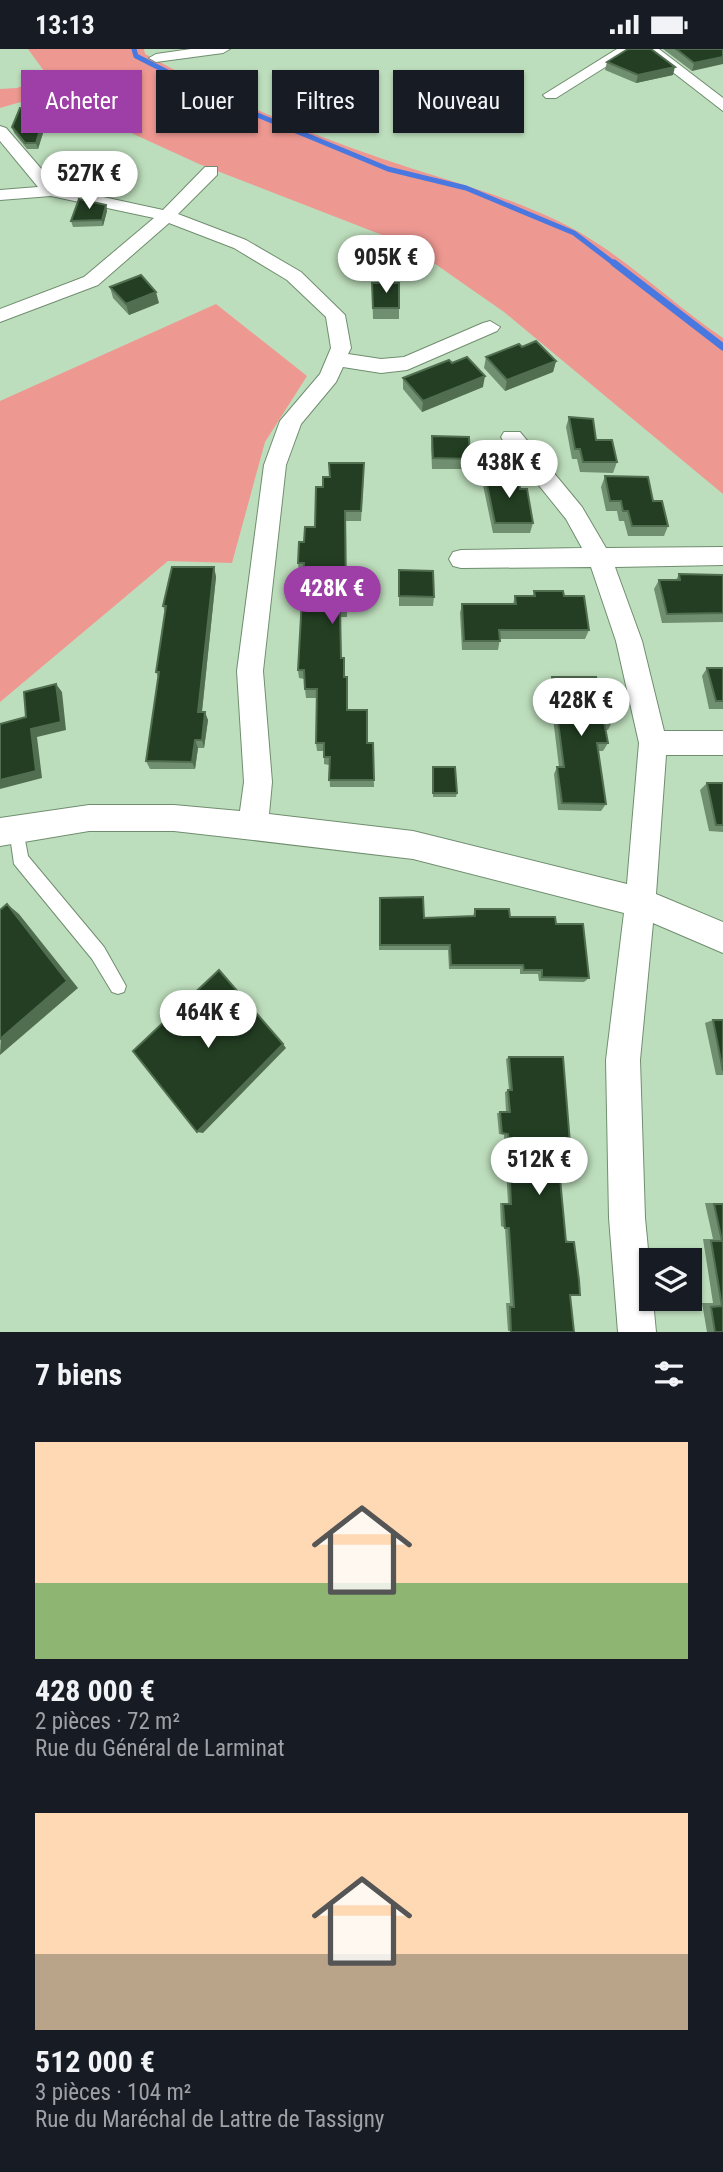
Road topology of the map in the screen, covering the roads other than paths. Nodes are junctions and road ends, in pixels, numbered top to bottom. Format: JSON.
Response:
{"nodes":[{"id":1,"x":223,"y":49,"type":"edge"},
{"id":2,"x":627,"y":49,"type":"edge"},
{"id":3,"x":650,"y":49,"type":"edge"},
{"id":4,"x":156,"y":58,"type":"dead end"},
{"id":5,"x":551,"y":95,"type":"dead end"},
{"id":6,"x":723,"y":106,"type":"edge"},
{"id":7,"x":0,"y":131,"type":"edge"},
{"id":8,"x":211,"y":171,"type":"dead end"},
{"id":9,"x":51,"y":191,"type":"junction"},
{"id":10,"x":0,"y":195,"type":"edge"},
{"id":11,"x":167,"y":216,"type":"junction"},
{"id":12,"x":0,"y":316,"type":"edge"},
{"id":13,"x":490,"y":327,"type":"dead end"},
{"id":14,"x":336,"y":359,"type":"junction"},
{"id":15,"x":512,"y":437,"type":"dead end"},
{"id":16,"x":723,"y":557,"type":"edge"},
{"id":17,"x":600,"y":558,"type":"junction"},
{"id":18,"x":461,"y":559,"type":"dead end"},
{"id":19,"x":653,"y":743,"type":"junction"},
{"id":20,"x":723,"y":743,"type":"edge"},
{"id":21,"x":253,"y":826,"type":"junction"},
{"id":22,"x":9,"y":831,"type":"edge"},
{"id":23,"x":640,"y":902,"type":"junction"},
{"id":24,"x":723,"y":938,"type":"edge"},
{"id":25,"x":118,"y":986,"type":"dead end"},
{"id":26,"x":638,"y":1332,"type":"edge"}],
"edges":[{"from":1,"to":4,"type":"street"},
{"from":2,"to":5,"type":"street"},
{"from":3,"to":6,"type":"street"},
{"from":7,"to":9,"type":"street"},
{"from":8,"to":11,"type":"street"},
{"from":9,"to":10,"type":"street"},
{"from":9,"to":11,"type":"street"},
{"from":11,"to":12,"type":"street"},
{"from":11,"to":14,"type":"street"},
{"from":13,"to":14,"type":"street"},
{"from":14,"to":21,"type":"street"},
{"from":15,"to":17,"type":"street"},
{"from":16,"to":17,"type":"street"},
{"from":17,"to":18,"type":"street"},
{"from":17,"to":19,"type":"street"},
{"from":19,"to":20,"type":"street"},
{"from":19,"to":23,"type":"street"},
{"from":21,"to":22,"type":"street"},
{"from":21,"to":23,"type":"street"},
{"from":22,"to":25,"type":"lane"},
{"from":23,"to":24,"type":"street"},
{"from":23,"to":26,"type":"street"}]}
